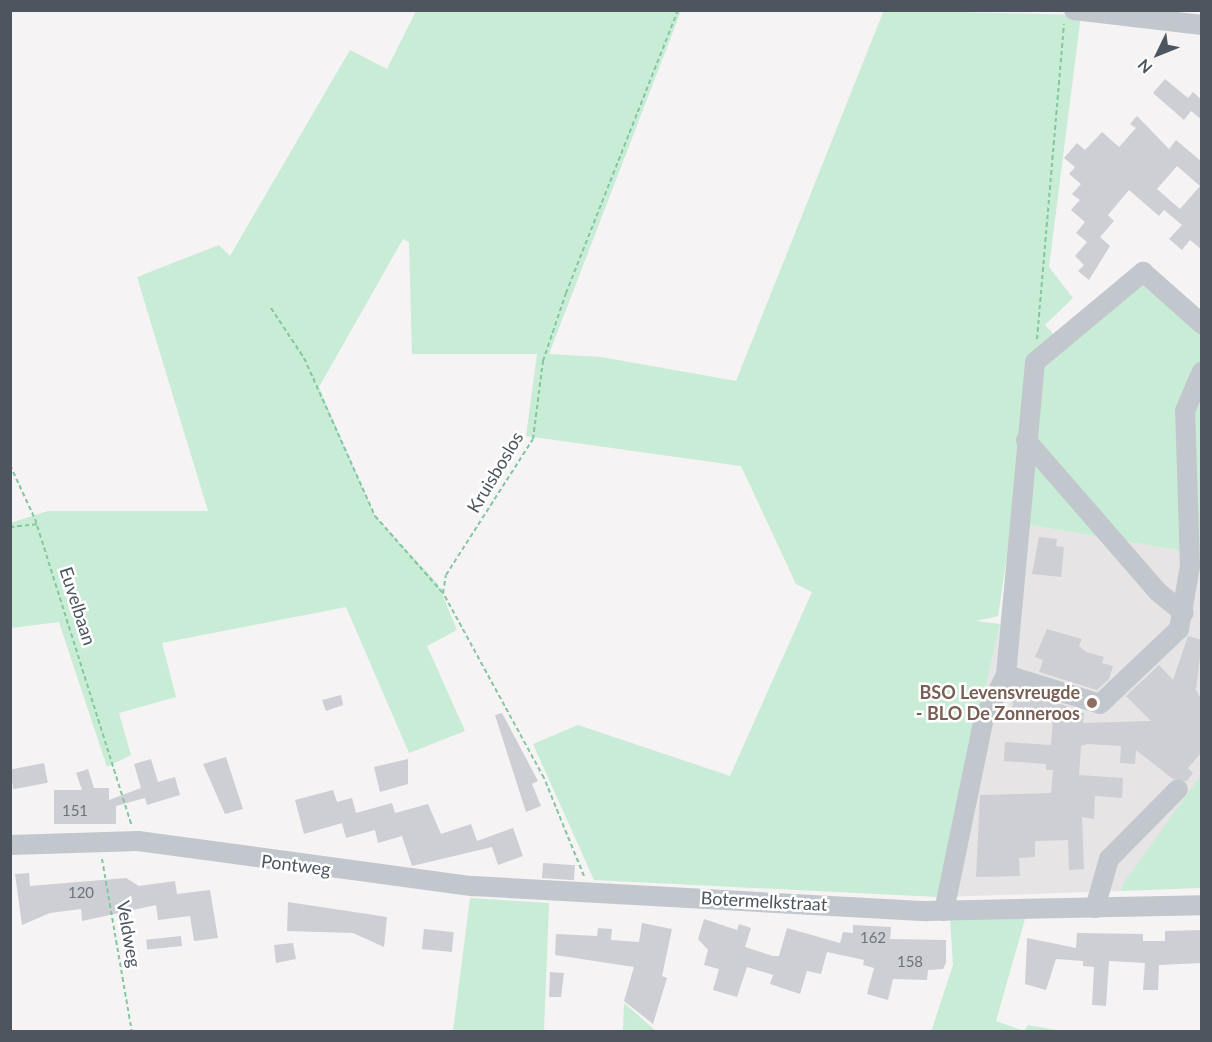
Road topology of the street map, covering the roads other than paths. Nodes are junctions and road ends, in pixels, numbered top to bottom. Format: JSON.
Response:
{"nodes":[{"id":1,"x":1069,"y":16,"type":"edge"},
{"id":2,"x":1202,"y":25,"type":"edge"},
{"id":3,"x":1202,"y":324,"type":"edge"},
{"id":4,"x":1202,"y":371,"type":"edge"},
{"id":5,"x":1026,"y":440,"type":"junction"},
{"id":6,"x":1184,"y":613,"type":"junction"},
{"id":7,"x":1006,"y":675,"type":"junction"},
{"id":8,"x":1178,"y":789,"type":"dead end"},
{"id":9,"x":10,"y":845,"type":"edge"},
{"id":10,"x":583,"y":893,"type":"joint"},
{"id":11,"x":1202,"y":905,"type":"edge"},
{"id":12,"x":1095,"y":908,"type":"junction"},
{"id":13,"x":944,"y":911,"type":"junction"}],
"edges":[{"from":1,"to":2,"type":"street"},
{"from":3,"to":5,"type":"street"},
{"from":4,"to":6,"type":"street"},
{"from":5,"to":6,"type":"street"},
{"from":5,"to":7,"type":"street"},
{"from":6,"to":7,"type":"street"},
{"from":7,"to":13,"type":"street"},
{"from":8,"to":12,"type":"street"},
{"from":9,"to":10,"type":"street","name":"Pontweg"},
{"from":10,"to":13,"type":"street","name":"Botermelkstraat"},
{"from":11,"to":12,"type":"street","name":"Botermelkstraat"},
{"from":12,"to":13,"type":"street","name":"Botermelkstraat"}]}
